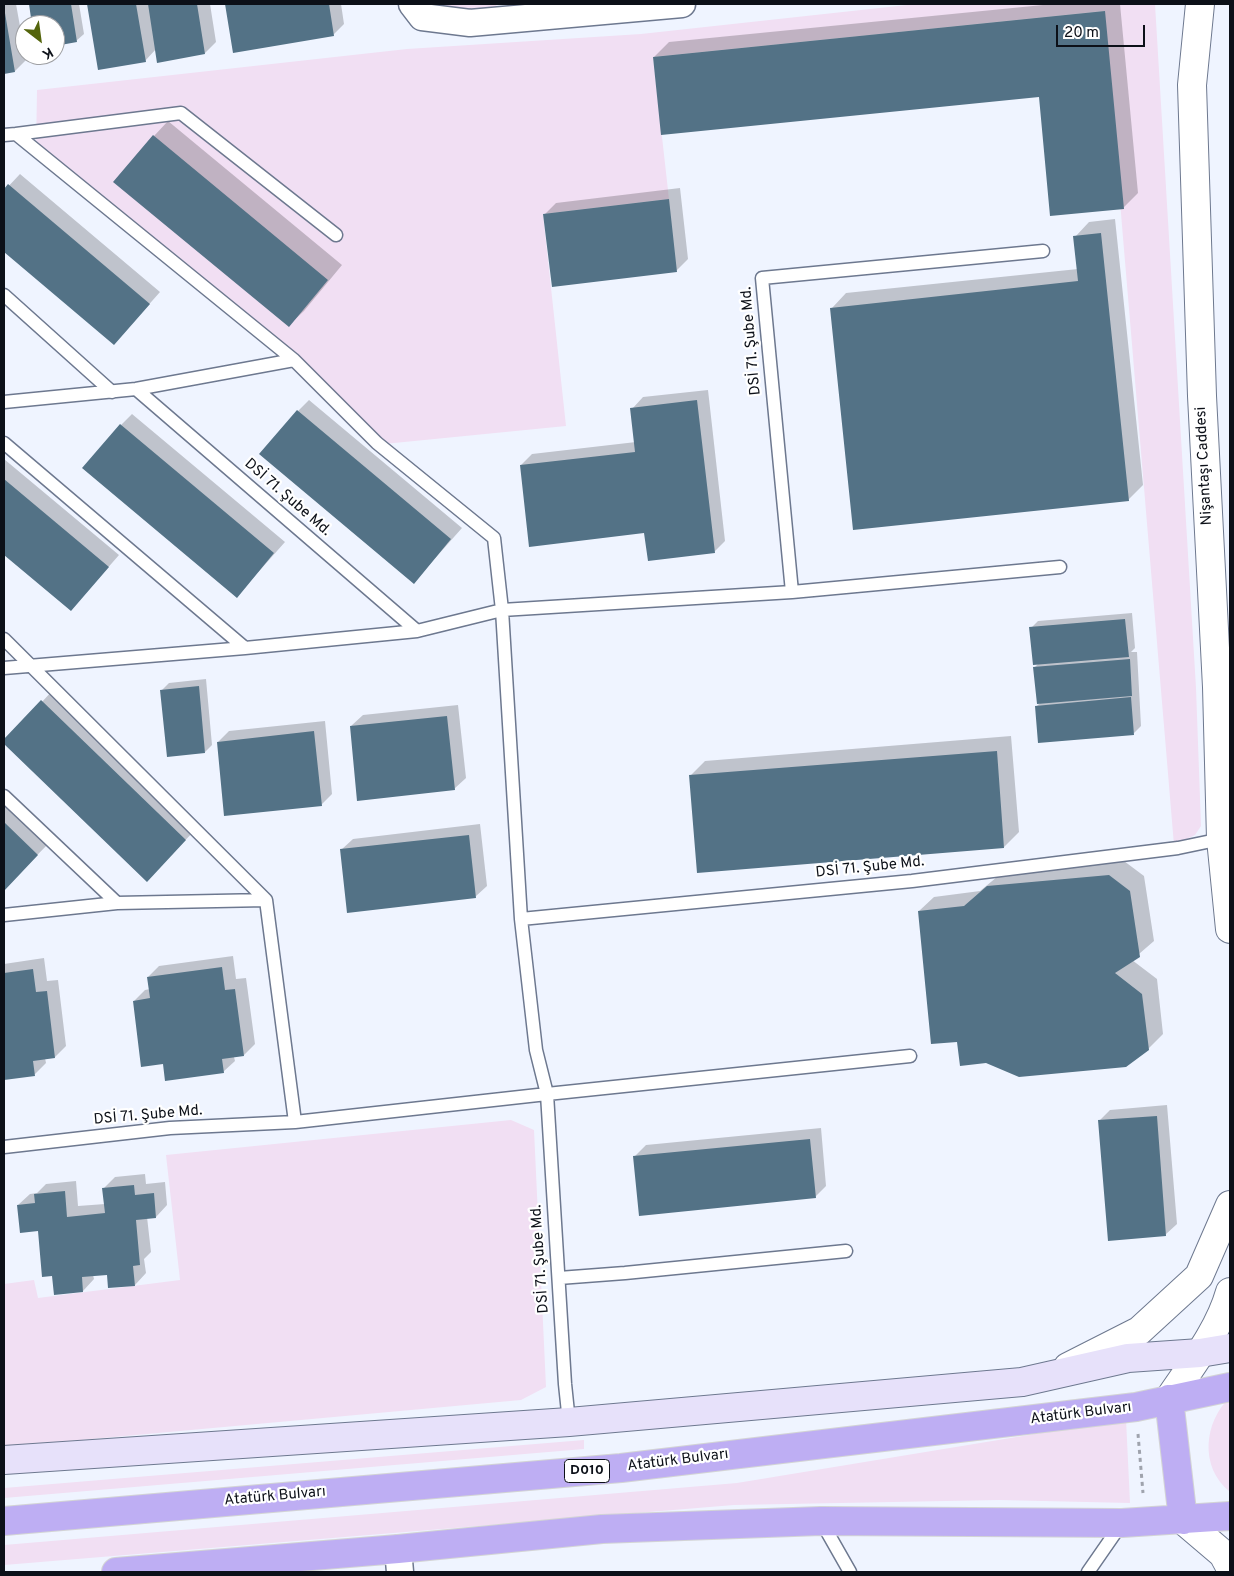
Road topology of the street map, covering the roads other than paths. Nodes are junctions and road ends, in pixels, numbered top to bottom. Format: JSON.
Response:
{"nodes":[{"id":1,"x":412,"y":4,"type":"edge"},
{"id":2,"x":682,"y":4,"type":"edge"},
{"id":3,"x":1200,"y":4,"type":"edge"},
{"id":4,"x":10,"y":134,"type":"edge"},
{"id":5,"x":336,"y":235,"type":"dead end"},
{"id":6,"x":1043,"y":251,"type":"dead end"},
{"id":7,"x":4,"y":295,"type":"edge"},
{"id":8,"x":294,"y":360,"type":"junction"},
{"id":9,"x":136,"y":389,"type":"junction"},
{"id":10,"x":112,"y":392,"type":"junction"},
{"id":11,"x":4,"y":402,"type":"edge"},
{"id":12,"x":4,"y":443,"type":"edge"},
{"id":13,"x":1060,"y":567,"type":"dead end"},
{"id":14,"x":792,"y":592,"type":"junction"},
{"id":15,"x":502,"y":610,"type":"junction"},
{"id":16,"x":417,"y":631,"type":"junction"},
{"id":17,"x":4,"y":639,"type":"edge"},
{"id":18,"x":245,"y":648,"type":"junction"},
{"id":19,"x":32,"y":666,"type":"junction"},
{"id":20,"x":4,"y":668,"type":"edge"},
{"id":21,"x":1224,"y":686,"type":"edge"},
{"id":22,"x":4,"y":796,"type":"edge"},
{"id":23,"x":1221,"y":839,"type":"junction"},
{"id":24,"x":266,"y":900,"type":"junction"},
{"id":25,"x":117,"y":903,"type":"junction"},
{"id":26,"x":4,"y":915,"type":"edge"},
{"id":27,"x":521,"y":919,"type":"junction"},
{"id":28,"x":1230,"y":929,"type":"edge"},
{"id":29,"x":910,"y":1056,"type":"dead end"},
{"id":30,"x":547,"y":1094,"type":"junction"},
{"id":31,"x":295,"y":1122,"type":"junction"},
{"id":32,"x":4,"y":1147,"type":"edge"},
{"id":33,"x":1230,"y":1205,"type":"edge"},
{"id":34,"x":846,"y":1251,"type":"dead end"},
{"id":35,"x":559,"y":1278,"type":"junction"},
{"id":36,"x":1230,"y":1292,"type":"edge"},
{"id":37,"x":1230,"y":1348,"type":"edge"},
{"id":38,"x":1200,"y":1353,"type":"junction"},
{"id":39,"x":1050,"y":1376,"type":"junction"},
{"id":40,"x":1230,"y":1387,"type":"edge"},
{"id":41,"x":1169,"y":1399,"type":"junction"},
{"id":42,"x":569,"y":1422,"type":"junction"},
{"id":43,"x":4,"y":1460,"type":"edge"},
{"id":44,"x":1230,"y":1516,"type":"edge"},
{"id":45,"x":1183,"y":1520,"type":"junction"},
{"id":46,"x":4,"y":1521,"type":"edge"},
{"id":47,"x":821,"y":1521,"type":"junction"},
{"id":48,"x":1122,"y":1523,"type":"junction"},
{"id":49,"x":399,"y":1561,"type":"edge"},
{"id":50,"x":1230,"y":1567,"type":"edge"},
{"id":51,"x":116,"y":1572,"type":"edge"},
{"id":52,"x":850,"y":1572,"type":"edge"},
{"id":53,"x":1088,"y":1572,"type":"edge"}],
"edges":[{"from":1,"to":2,"type":"street"},
{"from":3,"to":21,"type":"street","name":"Nişantaşı Caddesi"},
{"from":4,"to":5,"type":"lane"},
{"from":4,"to":8,"type":"lane","name":"DSİ 71. Şube Md."},
{"from":6,"to":14,"type":"lane","name":"DSİ 71. Şube Md."},
{"from":7,"to":10,"type":"lane"},
{"from":8,"to":9,"type":"lane"},
{"from":8,"to":15,"type":"lane","name":"DSİ 71. Şube Md."},
{"from":9,"to":10,"type":"lane"},
{"from":9,"to":16,"type":"lane","name":"DSİ 71. Şube Md."},
{"from":10,"to":11,"type":"lane"},
{"from":12,"to":18,"type":"lane"},
{"from":13,"to":14,"type":"lane"},
{"from":14,"to":15,"type":"lane"},
{"from":15,"to":16,"type":"lane"},
{"from":15,"to":27,"type":"lane","name":"DSİ 71. Şube Md."},
{"from":16,"to":18,"type":"lane"},
{"from":17,"to":19,"type":"lane"},
{"from":18,"to":19,"type":"lane"},
{"from":19,"to":20,"type":"lane"},
{"from":19,"to":24,"type":"lane"},
{"from":21,"to":23,"type":"street","name":"Nişantaşı Caddesi"},
{"from":22,"to":25,"type":"lane"},
{"from":23,"to":27,"type":"lane","name":"DSİ 71. Şube Md."},
{"from":23,"to":28,"type":"street","name":"Nişantaşı Caddesi"},
{"from":24,"to":25,"type":"lane"},
{"from":24,"to":31,"type":"lane"},
{"from":25,"to":26,"type":"lane"},
{"from":27,"to":30,"type":"lane","name":"DSİ 71. Şube Md."},
{"from":29,"to":30,"type":"lane","name":"DSİ 71. Şube Md."},
{"from":30,"to":31,"type":"lane","name":"DSİ 71. Şube Md."},
{"from":30,"to":35,"type":"lane","name":"DSİ 71. Şube Md."},
{"from":31,"to":32,"type":"lane","name":"DSİ 71. Şube Md."},
{"from":33,"to":39,"type":"street"},
{"from":34,"to":35,"type":"lane"},
{"from":35,"to":42,"type":"lane","name":"DSİ 71. Şube Md."},
{"from":36,"to":38,"type":"street"},
{"from":37,"to":38,"type":"main road"},
{"from":38,"to":39,"type":"main road"},
{"from":38,"to":41,"type":"street"},
{"from":39,"to":42,"type":"main road"},
{"from":40,"to":41,"type":"highway","name":"Atatürk Bulvarı","number":"D010"},
{"from":41,"to":45,"type":"highway"},
{"from":41,"to":46,"type":"highway","name":"Atatürk Bulvarı","number":"D010"},
{"from":42,"to":43,"type":"main road"},
{"from":44,"to":45,"type":"highway"},
{"from":45,"to":48,"type":"highway"},
{"from":45,"to":50,"type":"street"},
{"from":47,"to":48,"type":"highway"},
{"from":47,"to":49,"type":"highway"},
{"from":47,"to":52,"type":"lane"},
{"from":48,"to":53,"type":"lane"},
{"from":49,"to":51,"type":"highway"}]}
